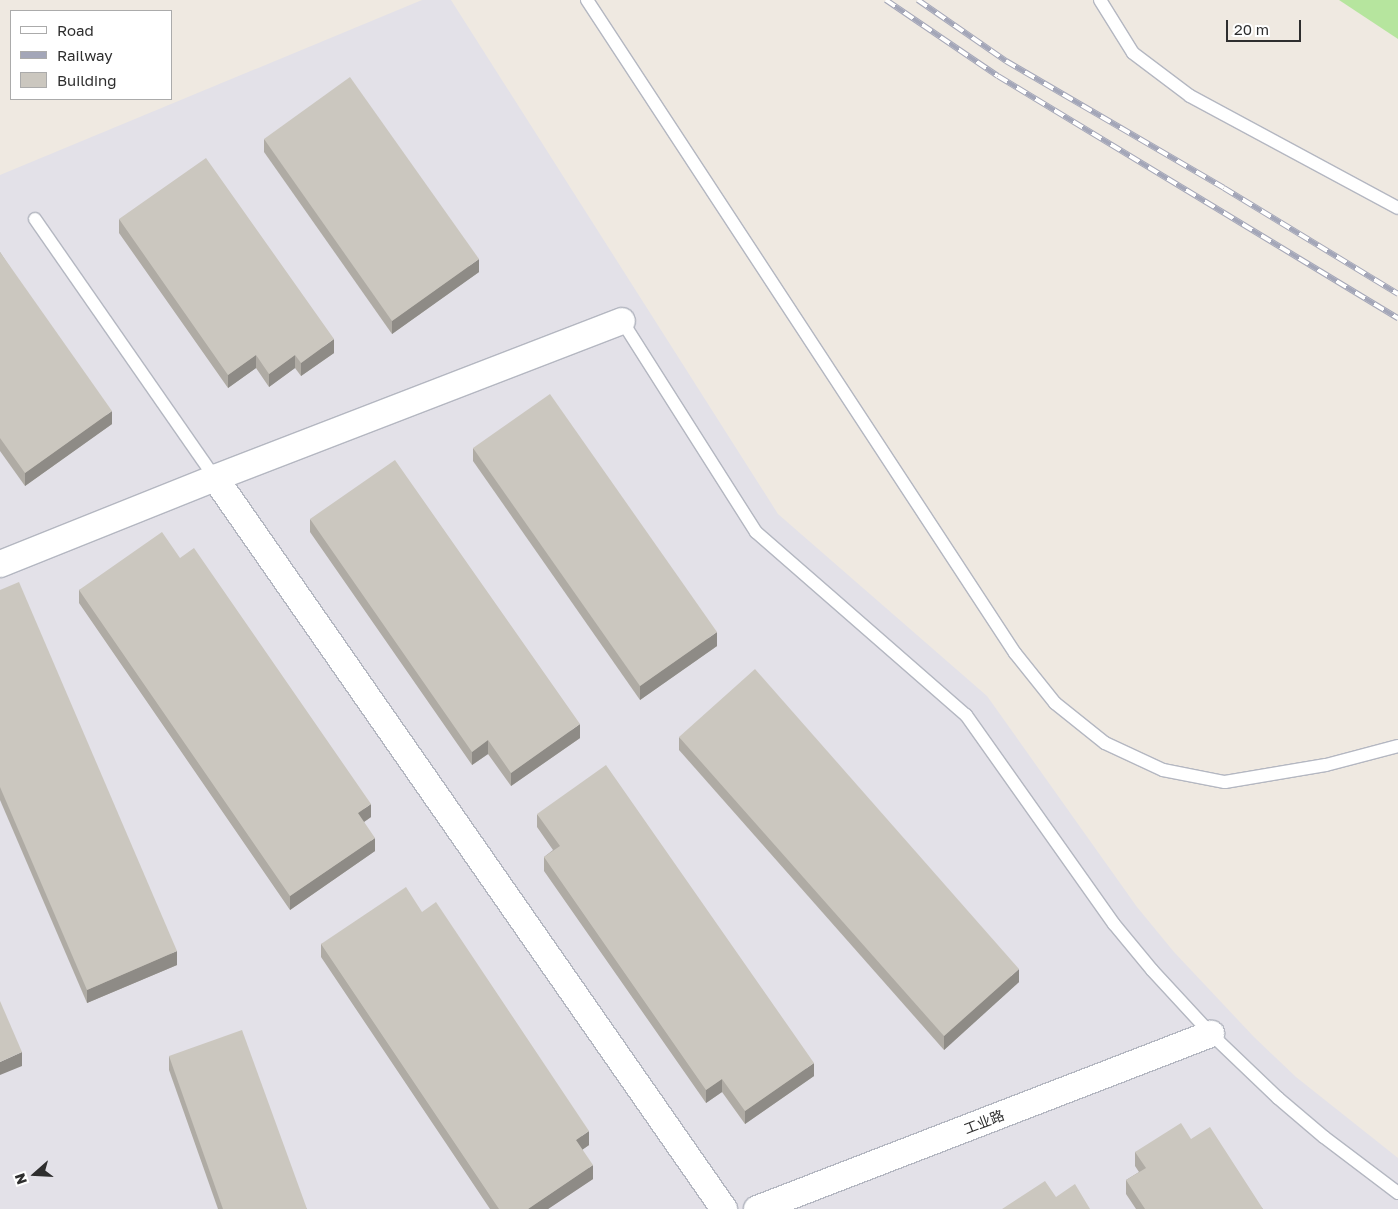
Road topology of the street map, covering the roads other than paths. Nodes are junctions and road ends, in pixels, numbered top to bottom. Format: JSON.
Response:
{"nodes":[{"id":1,"x":587,"y":0,"type":"edge"},
{"id":2,"x":1100,"y":0,"type":"edge"},
{"id":3,"x":1398,"y":208,"type":"edge"},
{"id":4,"x":35,"y":219,"type":"dead end"},
{"id":5,"x":622,"y":321,"type":"joint"},
{"id":6,"x":215,"y":478,"type":"junction"},
{"id":7,"x":0,"y":564,"type":"edge"},
{"id":8,"x":1398,"y":746,"type":"edge"},
{"id":9,"x":1211,"y":1034,"type":"junction"},
{"id":10,"x":1398,"y":1193,"type":"edge"},
{"id":11,"x":724,"y":1209,"type":"edge"},
{"id":12,"x":757,"y":1209,"type":"edge"}],
"edges":[{"from":1,"to":8,"type":"lane"},
{"from":2,"to":3,"type":"lane"},
{"from":4,"to":6,"type":"lane"},
{"from":5,"to":6,"type":"street"},
{"from":5,"to":9,"type":"lane"},
{"from":6,"to":7,"type":"street"},
{"from":6,"to":11,"type":"street"},
{"from":9,"to":10,"type":"lane"},
{"from":9,"to":12,"type":"street","name":"工业路"}]}
